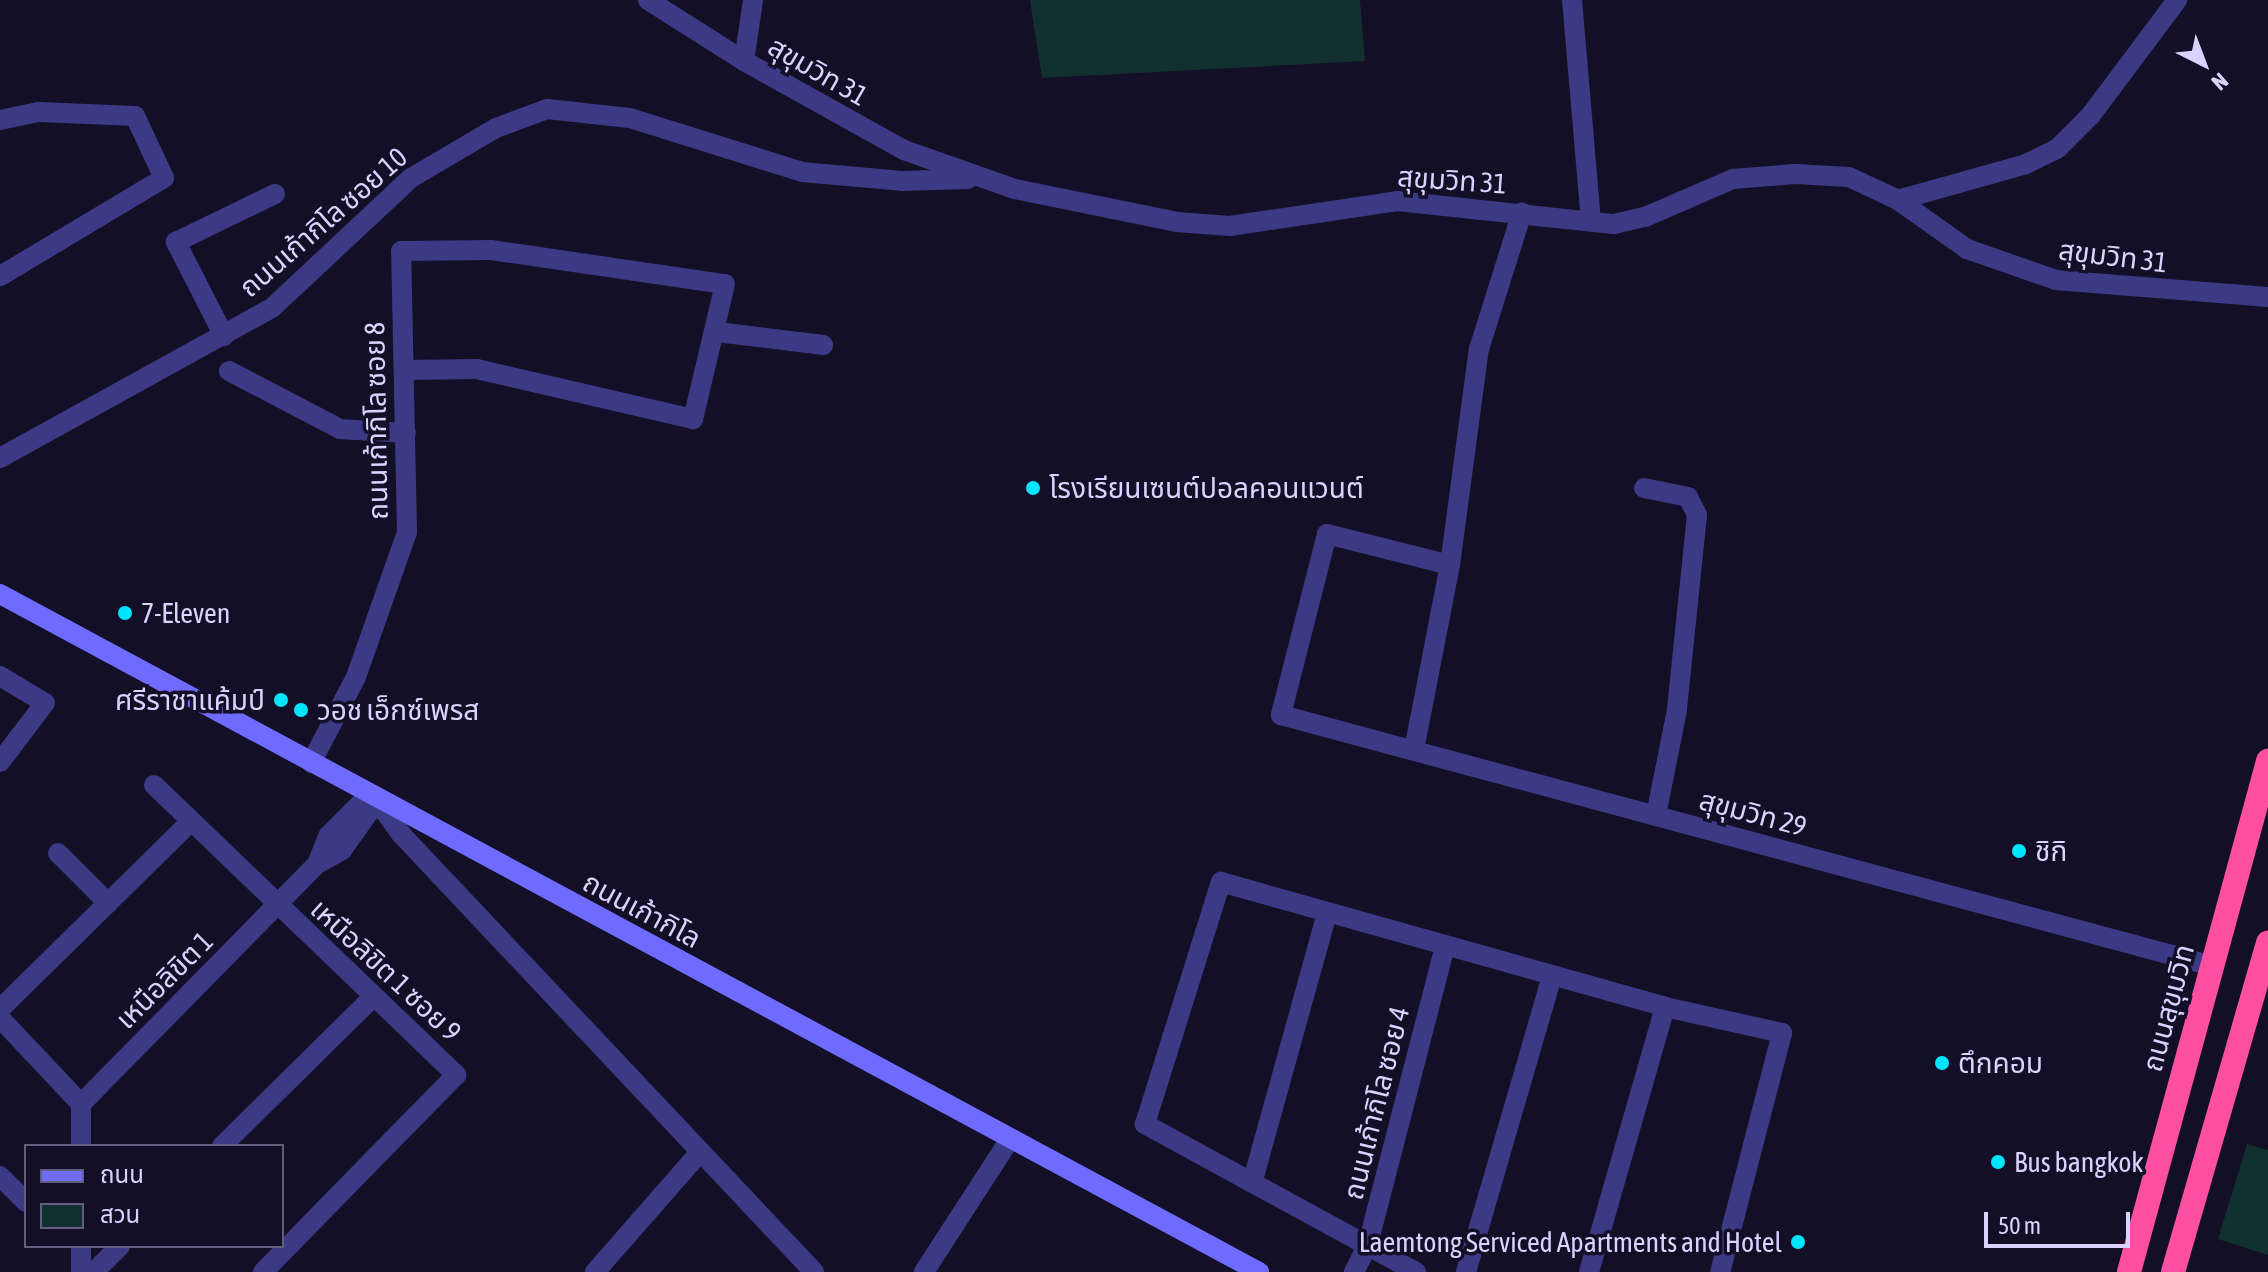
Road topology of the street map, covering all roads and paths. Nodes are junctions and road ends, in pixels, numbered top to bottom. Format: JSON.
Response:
{"nodes":[{"id":1,"x":648,"y":0,"type":"edge"},
{"id":2,"x":753,"y":0,"type":"edge"},
{"id":3,"x":1572,"y":0,"type":"edge"},
{"id":4,"x":2177,"y":0,"type":"edge"},
{"id":5,"x":744,"y":61,"type":"junction"},
{"id":6,"x":0,"y":120,"type":"edge"},
{"id":7,"x":983,"y":178,"type":"junction"},
{"id":8,"x":275,"y":194,"type":"dead end"},
{"id":9,"x":1898,"y":200,"type":"junction"},
{"id":10,"x":1522,"y":213,"type":"junction"},
{"id":11,"x":1591,"y":221,"type":"junction"},
{"id":12,"x":0,"y":276,"type":"edge"},
{"id":13,"x":2268,"y":297,"type":"edge"},
{"id":14,"x":717,"y":332,"type":"junction"},
{"id":15,"x":224,"y":336,"type":"junction"},
{"id":16,"x":823,"y":345,"type":"dead end"},
{"id":17,"x":404,"y":370,"type":"junction"},
{"id":18,"x":229,"y":371,"type":"dead end"},
{"id":19,"x":406,"y":433,"type":"junction"},
{"id":20,"x":0,"y":458,"type":"edge"},
{"id":21,"x":1644,"y":488,"type":"dead end"},
{"id":22,"x":1450,"y":565,"type":"junction"},
{"id":23,"x":0,"y":594,"type":"edge"},
{"id":24,"x":0,"y":676,"type":"edge"},
{"id":25,"x":1414,"y":750,"type":"junction"},
{"id":26,"x":2268,"y":761,"type":"edge"},
{"id":27,"x":0,"y":762,"type":"edge"},
{"id":28,"x":311,"y":763,"type":"junction"},
{"id":29,"x":154,"y":785,"type":"dead end"},
{"id":30,"x":372,"y":798,"type":"junction"},
{"id":31,"x":1656,"y":815,"type":"junction"},
{"id":32,"x":191,"y":821,"type":"junction"},
{"id":33,"x":58,"y":853,"type":"dead end"},
{"id":34,"x":108,"y":903,"type":"junction"},
{"id":35,"x":277,"y":905,"type":"junction"},
{"id":36,"x":1327,"y":914,"type":"junction"},
{"id":37,"x":2268,"y":942,"type":"edge"},
{"id":38,"x":1445,"y":946,"type":"junction"},
{"id":39,"x":2209,"y":965,"type":"junction"},
{"id":40,"x":1552,"y":976,"type":"junction"},
{"id":41,"x":373,"y":997,"type":"junction"},
{"id":42,"x":1665,"y":1007,"type":"junction"},
{"id":43,"x":0,"y":1009,"type":"edge"},
{"id":44,"x":0,"y":1018,"type":"edge"},
{"id":45,"x":81,"y":1104,"type":"junction"},
{"id":46,"x":1010,"y":1139,"type":"junction"},
{"id":47,"x":81,"y":1144,"type":"edge"},
{"id":48,"x":224,"y":1144,"type":"edge"},
{"id":49,"x":699,"y":1153,"type":"junction"},
{"id":50,"x":0,"y":1176,"type":"edge"},
{"id":51,"x":1253,"y":1180,"type":"junction"},
{"id":52,"x":24,"y":1200,"type":"edge"},
{"id":53,"x":1368,"y":1244,"type":"junction"},
{"id":54,"x":114,"y":1248,"type":"edge"},
{"id":55,"x":82,"y":1259,"type":"edge"},
{"id":56,"x":263,"y":1272,"type":"edge"},
{"id":57,"x":595,"y":1272,"type":"edge"},
{"id":58,"x":814,"y":1272,"type":"edge"},
{"id":59,"x":924,"y":1272,"type":"edge"},
{"id":60,"x":1259,"y":1272,"type":"edge"},
{"id":61,"x":1354,"y":1272,"type":"edge"},
{"id":62,"x":1416,"y":1272,"type":"edge"},
{"id":63,"x":1466,"y":1272,"type":"edge"},
{"id":64,"x":1589,"y":1272,"type":"edge"},
{"id":65,"x":1720,"y":1272,"type":"edge"},
{"id":66,"x":2129,"y":1272,"type":"edge"},
{"id":67,"x":2173,"y":1272,"type":"edge"}],
"edges":[{"from":1,"to":5,"type":"street","name":"สุขุมวิท 31"},
{"from":2,"to":5,"type":"street"},
{"from":3,"to":11,"type":"street"},
{"from":4,"to":9,"type":"street"},
{"from":5,"to":7,"type":"street","name":"สุขุมวิท 31"},
{"from":6,"to":12,"type":"street"},
{"from":7,"to":10,"type":"street","name":"สุขุมวิท 31"},
{"from":7,"to":15,"type":"street","name":"ถนนเก้ากิโล ซอย 10"},
{"from":8,"to":15,"type":"street"},
{"from":9,"to":11,"type":"street","name":"สุขุมวิท 31"},
{"from":9,"to":13,"type":"street","name":"สุขุมวิท 31"},
{"from":10,"to":11,"type":"street","name":"สุขุมวิท 31"},
{"from":10,"to":22,"type":"street"},
{"from":14,"to":16,"type":"street"},
{"from":14,"to":17,"type":"street"},
{"from":14,"to":17,"type":"street","name":"ถนนเก้ากิโล ซอย 8"},
{"from":15,"to":20,"type":"street","name":"ถนนเก้ากิโล ซอย 10"},
{"from":17,"to":19,"type":"street","name":"ถนนเก้ากิโล ซอย 8"},
{"from":18,"to":19,"type":"street"},
{"from":19,"to":28,"type":"street","name":"ถนนเก้ากิโล ซอย 8"},
{"from":21,"to":31,"type":"street"},
{"from":22,"to":25,"type":"street"},
{"from":22,"to":25,"type":"street","name":"สุขุมวิท 29"},
{"from":23,"to":28,"type":"main road","name":"ถนนเก้ากิโล"},
{"from":24,"to":27,"type":"street"},
{"from":25,"to":31,"type":"street","name":"สุขุมวิท 29"},
{"from":26,"to":39,"type":"highway","name":"ถนนสุขุมวิท"},
{"from":28,"to":30,"type":"main road","name":"ถนนเก้ากิโล"},
{"from":29,"to":32,"type":"street","name":"เหนือลิขิต 1 ซอย 9"},
{"from":30,"to":35,"type":"street","name":"เหนือลิขิต 1"},
{"from":30,"to":46,"type":"main road","name":"ถนนเก้ากิโล"},
{"from":30,"to":49,"type":"street"},
{"from":31,"to":39,"type":"street","name":"สุขุมวิท 29"},
{"from":32,"to":34,"type":"street"},
{"from":32,"to":35,"type":"street","name":"เหนือลิขิต 1 ซอย 9"},
{"from":33,"to":34,"type":"street"},
{"from":34,"to":43,"type":"street"},
{"from":35,"to":41,"type":"street","name":"เหนือลิขิต 1 ซอย 9"},
{"from":35,"to":45,"type":"street","name":"เหนือลิขิต 1"},
{"from":36,"to":38,"type":"street"},
{"from":36,"to":51,"type":"street"},
{"from":36,"to":51,"type":"street"},
{"from":37,"to":67,"type":"highway"},
{"from":38,"to":40,"type":"street"},
{"from":38,"to":53,"type":"street","name":"ถนนเก้ากิโล ซอย 4"},
{"from":39,"to":66,"type":"highway","name":"ถนนสุขุมวิท"},
{"from":40,"to":42,"type":"street"},
{"from":40,"to":63,"type":"street"},
{"from":41,"to":48,"type":"street"},
{"from":41,"to":56,"type":"street","name":"เหนือลิขิต 1 ซอย 9"},
{"from":42,"to":64,"type":"street"},
{"from":42,"to":65,"type":"street"},
{"from":44,"to":45,"type":"street"},
{"from":45,"to":47,"type":"street"},
{"from":46,"to":59,"type":"street"},
{"from":46,"to":60,"type":"main road","name":"ถนนเก้ากิโล"},
{"from":49,"to":57,"type":"street"},
{"from":49,"to":58,"type":"street"},
{"from":50,"to":52,"type":"street"},
{"from":51,"to":53,"type":"street"},
{"from":53,"to":61,"type":"street","name":"ถนนเก้ากิโล ซอย 4"},
{"from":53,"to":62,"type":"street"},
{"from":54,"to":55,"type":"street"}]}
